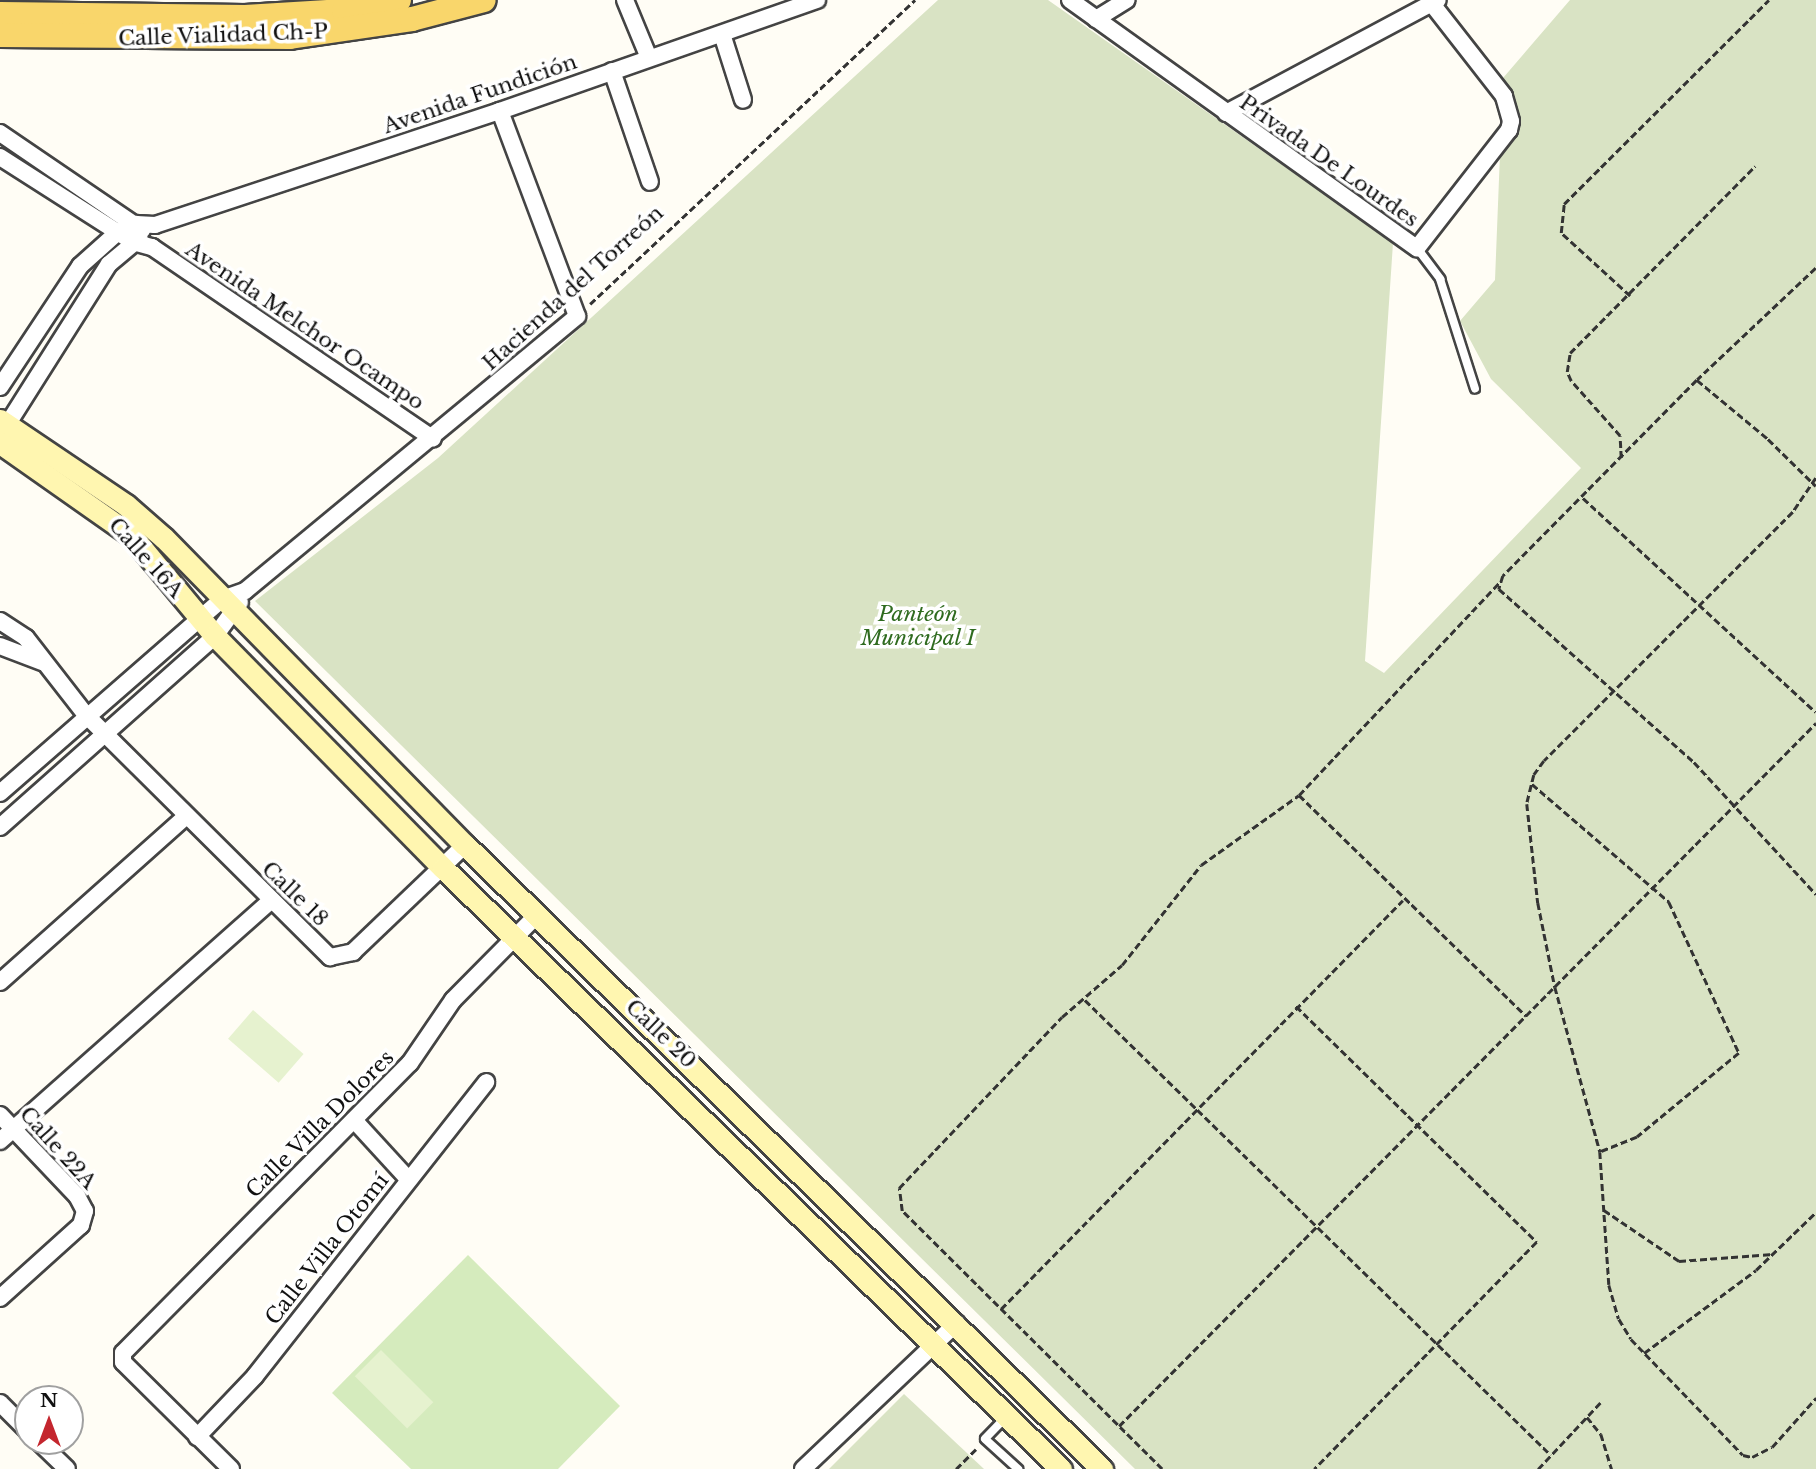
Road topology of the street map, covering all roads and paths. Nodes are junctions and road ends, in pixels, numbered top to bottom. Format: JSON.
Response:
{"nodes":[{"id":1,"x":399,"y":0,"type":"edge"},
{"id":2,"x":484,"y":0,"type":"edge"},
{"id":3,"x":625,"y":0,"type":"edge"},
{"id":4,"x":817,"y":0,"type":"edge"},
{"id":5,"x":915,"y":0,"type":"edge"},
{"id":6,"x":1070,"y":0,"type":"edge"},
{"id":7,"x":1127,"y":0,"type":"edge"},
{"id":8,"x":1769,"y":0,"type":"edge"},
{"id":9,"x":1433,"y":1,"type":"edge"},
{"id":10,"x":0,"y":14,"type":"edge"},
{"id":11,"x":1096,"y":19,"type":"junction"},
{"id":12,"x":722,"y":34,"type":"junction"},
{"id":13,"x":0,"y":35,"type":"edge"},
{"id":14,"x":649,"y":58,"type":"junction"},
{"id":15,"x":612,"y":71,"type":"junction"},
{"id":16,"x":743,"y":100,"type":"dead end"},
{"id":17,"x":500,"y":111,"type":"junction"},
{"id":18,"x":1226,"y":113,"type":"junction"},
{"id":19,"x":0,"y":133,"type":"edge"},
{"id":20,"x":0,"y":157,"type":"edge"},
{"id":21,"x":1755,"y":166,"type":"dead end"},
{"id":22,"x":650,"y":182,"type":"dead end"},
{"id":23,"x":118,"y":232,"type":"junction"},
{"id":24,"x":145,"y":234,"type":"junction"},
{"id":25,"x":1417,"y":248,"type":"junction"},
{"id":26,"x":1816,"y":268,"type":"edge"},
{"id":27,"x":1630,"y":296,"type":"junction"},
{"id":28,"x":577,"y":316,"type":"junction"},
{"id":29,"x":1696,"y":380,"type":"junction"},
{"id":30,"x":0,"y":387,"type":"edge"},
{"id":31,"x":1475,"y":389,"type":"dead end"},
{"id":32,"x":2,"y":431,"type":"edge"},
{"id":33,"x":433,"y":439,"type":"junction"},
{"id":34,"x":1621,"y":458,"type":"junction"},
{"id":35,"x":1816,"y":478,"type":"edge"},
{"id":36,"x":1815,"y":485,"type":"edge"},
{"id":37,"x":1583,"y":498,"type":"junction"},
{"id":38,"x":1500,"y":582,"type":"junction"},
{"id":39,"x":229,"y":606,"type":"junction"},
{"id":40,"x":1700,"y":606,"type":"junction"},
{"id":41,"x":200,"y":619,"type":"junction"},
{"id":42,"x":0,"y":621,"type":"edge"},
{"id":43,"x":215,"y":635,"type":"junction"},
{"id":44,"x":0,"y":646,"type":"edge"},
{"id":45,"x":42,"y":662,"type":"junction"},
{"id":46,"x":1614,"y":693,"type":"junction"},
{"id":47,"x":1816,"y":712,"type":"edge"},
{"id":48,"x":86,"y":715,"type":"junction"},
{"id":49,"x":1816,"y":723,"type":"edge"},
{"id":50,"x":105,"y":733,"type":"junction"},
{"id":51,"x":359,"y":738,"type":"junction"},
{"id":52,"x":336,"y":759,"type":"junction"},
{"id":53,"x":1531,"y":783,"type":"junction"},
{"id":54,"x":0,"y":793,"type":"edge"},
{"id":55,"x":1299,"y":795,"type":"junction"},
{"id":56,"x":1735,"y":806,"type":"junction"},
{"id":57,"x":186,"y":816,"type":"junction"},
{"id":58,"x":0,"y":827,"type":"edge"},
{"id":59,"x":465,"y":845,"type":"junction"},
{"id":60,"x":443,"y":868,"type":"junction"},
{"id":61,"x":1653,"y":889,"type":"junction"},
{"id":62,"x":1816,"y":894,"type":"edge"},
{"id":63,"x":271,"y":900,"type":"junction"},
{"id":64,"x":1403,"y":900,"type":"junction"},
{"id":65,"x":538,"y":914,"type":"junction"},
{"id":66,"x":516,"y":934,"type":"junction"},
{"id":67,"x":0,"y":982,"type":"edge"},
{"id":68,"x":1555,"y":987,"type":"junction"},
{"id":69,"x":1085,"y":999,"type":"junction"},
{"id":70,"x":1296,"y":1006,"type":"junction"},
{"id":71,"x":1526,"y":1016,"type":"junction"},
{"id":72,"x":486,"y":1082,"type":"dead end"},
{"id":73,"x":1197,"y":1109,"type":"junction"},
{"id":74,"x":0,"y":1115,"type":"edge"},
{"id":75,"x":354,"y":1120,"type":"junction"},
{"id":76,"x":1419,"y":1124,"type":"junction"},
{"id":77,"x":755,"y":1126,"type":"junction"},
{"id":78,"x":13,"y":1129,"type":"junction"},
{"id":79,"x":0,"y":1141,"type":"edge"},
{"id":80,"x":731,"y":1147,"type":"junction"},
{"id":81,"x":1601,"y":1152,"type":"junction"},
{"id":82,"x":408,"y":1179,"type":"junction"},
{"id":83,"x":1604,"y":1210,"type":"junction"},
{"id":84,"x":1816,"y":1212,"type":"edge"},
{"id":85,"x":1317,"y":1226,"type":"junction"},
{"id":86,"x":1773,"y":1254,"type":"junction"},
{"id":87,"x":0,"y":1298,"type":"edge"},
{"id":88,"x":1001,"y":1309,"type":"junction"},
{"id":89,"x":957,"y":1324,"type":"junction"},
{"id":90,"x":1437,"y":1344,"type":"junction"},
{"id":91,"x":935,"y":1346,"type":"junction"},
{"id":92,"x":1644,"y":1353,"type":"junction"},
{"id":93,"x":1816,"y":1398,"type":"edge"},
{"id":94,"x":0,"y":1403,"type":"edge"},
{"id":95,"x":1600,"y":1403,"type":"dead end"},
{"id":96,"x":1008,"y":1415,"type":"junction"},
{"id":97,"x":14,"y":1417,"type":"edge"},
{"id":98,"x":1587,"y":1417,"type":"junction"},
{"id":99,"x":1119,"y":1426,"type":"junction"},
{"id":100,"x":197,"y":1437,"type":"junction"},
{"id":101,"x":985,"y":1439,"type":"junction"},
{"id":102,"x":52,"y":1455,"type":"edge"},
{"id":103,"x":1551,"y":1455,"type":"junction"},
{"id":104,"x":1090,"y":1465,"type":"edge"},
{"id":105,"x":66,"y":1469,"type":"edge"},
{"id":106,"x":231,"y":1469,"type":"edge"},
{"id":107,"x":803,"y":1469,"type":"edge"},
{"id":108,"x":956,"y":1469,"type":"edge"},
{"id":109,"x":1018,"y":1469,"type":"edge"},
{"id":110,"x":1061,"y":1469,"type":"edge"},
{"id":111,"x":1162,"y":1469,"type":"edge"},
{"id":112,"x":1315,"y":1469,"type":"edge"},
{"id":113,"x":1538,"y":1469,"type":"edge"},
{"id":114,"x":1612,"y":1469,"type":"edge"}],
"edges":[{"from":1,"to":10,"type":"main road","name":"Calle Vialidad Ch-P"},
{"from":2,"to":13,"type":"main road","name":"Calle Vialidad Ch-P"},
{"from":3,"to":14,"type":"street"},
{"from":4,"to":12,"type":"street","name":"Avenida Fundición"},
{"from":5,"to":28,"type":"path","name":"Hacienda del Torreón"},
{"from":6,"to":11,"type":"street","name":"Privada De Lourdes"},
{"from":7,"to":11,"type":"street"},
{"from":8,"to":27,"type":"path"},
{"from":9,"to":18,"type":"street"},
{"from":9,"to":25,"type":"street","name":"Privada De Lourdes"},
{"from":11,"to":18,"type":"street","name":"Privada De Lourdes"},
{"from":12,"to":14,"type":"street","name":"Avenida Fundición"},
{"from":12,"to":16,"type":"street"},
{"from":14,"to":15,"type":"street","name":"Avenida Fundición"},
{"from":15,"to":17,"type":"street","name":"Avenida Fundición"},
{"from":15,"to":22,"type":"street"},
{"from":17,"to":24,"type":"street","name":"Avenida Fundición"},
{"from":17,"to":28,"type":"street"},
{"from":18,"to":25,"type":"street","name":"Privada De Lourdes"},
{"from":19,"to":24,"type":"street","name":"Avenida Melchor Ocampo"},
{"from":20,"to":23,"type":"street","name":"Avenida Melchor Ocampo"},
{"from":21,"to":27,"type":"path"},
{"from":23,"to":24,"type":"street","name":"Avenida Melchor Ocampo"},
{"from":23,"to":30,"type":"street"},
{"from":24,"to":32,"type":"street"},
{"from":24,"to":33,"type":"street","name":"Avenida Melchor Ocampo"},
{"from":25,"to":31,"type":"lane"},
{"from":26,"to":29,"type":"path"},
{"from":27,"to":34,"type":"path"},
{"from":28,"to":33,"type":"street","name":"Hacienda del Torreón"},
{"from":29,"to":34,"type":"path"},
{"from":29,"to":36,"type":"path"},
{"from":32,"to":39,"type":"main road","name":"Calle 16A"},
{"from":32,"to":41,"type":"main road","name":"Calle 16A"},
{"from":33,"to":39,"type":"street","name":"Hacienda del Torreón"},
{"from":34,"to":37,"type":"path"},
{"from":35,"to":36,"type":"path"},
{"from":36,"to":40,"type":"path"},
{"from":37,"to":38,"type":"path"},
{"from":37,"to":40,"type":"path"},
{"from":38,"to":46,"type":"path"},
{"from":38,"to":55,"type":"path"},
{"from":39,"to":41,"type":"street"},
{"from":39,"to":43,"type":"street"},
{"from":39,"to":51,"type":"main road","name":"Calle 20"},
{"from":40,"to":46,"type":"path"},
{"from":40,"to":47,"type":"path"},
{"from":41,"to":43,"type":"main road","name":"Calle 16A"},
{"from":41,"to":48,"type":"street"},
{"from":42,"to":45,"type":"street","name":"Calle 18"},
{"from":43,"to":50,"type":"street"},
{"from":43,"to":52,"type":"main road","name":"Calle 20"},
{"from":44,"to":45,"type":"street"},
{"from":45,"to":48,"type":"street","name":"Calle 18"},
{"from":46,"to":53,"type":"path"},
{"from":46,"to":56,"type":"path"},
{"from":48,"to":50,"type":"street","name":"Calle 18"},
{"from":48,"to":54,"type":"street"},
{"from":49,"to":56,"type":"path"},
{"from":50,"to":57,"type":"street","name":"Calle 18"},
{"from":50,"to":58,"type":"street"},
{"from":51,"to":52,"type":"main road"},
{"from":51,"to":59,"type":"main road","name":"Calle 20"},
{"from":52,"to":60,"type":"main road","name":"Calle 20"},
{"from":53,"to":61,"type":"path"},
{"from":53,"to":68,"type":"path"},
{"from":55,"to":64,"type":"path"},
{"from":55,"to":69,"type":"path"},
{"from":56,"to":61,"type":"path"},
{"from":56,"to":62,"type":"path"},
{"from":57,"to":63,"type":"street","name":"Calle 18"},
{"from":57,"to":67,"type":"street"},
{"from":59,"to":60,"type":"street","name":"Calle 18"},
{"from":59,"to":65,"type":"main road","name":"Calle 20"},
{"from":60,"to":63,"type":"street","name":"Calle 18"},
{"from":60,"to":66,"type":"main road","name":"Calle 20"},
{"from":61,"to":68,"type":"path"},
{"from":61,"to":81,"type":"path"},
{"from":63,"to":78,"type":"street"},
{"from":64,"to":70,"type":"path"},
{"from":64,"to":71,"type":"path"},
{"from":65,"to":66,"type":"street","name":"Calle Villa Dolores"},
{"from":65,"to":77,"type":"main road","name":"Calle 20"},
{"from":66,"to":75,"type":"street","name":"Calle Villa Dolores"},
{"from":66,"to":80,"type":"main road","name":"Calle 20"},
{"from":68,"to":71,"type":"path"},
{"from":68,"to":81,"type":"path"},
{"from":69,"to":73,"type":"path"},
{"from":69,"to":88,"type":"path"},
{"from":70,"to":73,"type":"path"},
{"from":70,"to":76,"type":"path"},
{"from":71,"to":76,"type":"path"},
{"from":72,"to":82,"type":"street","name":"Calle Villa Otomí"},
{"from":73,"to":85,"type":"path"},
{"from":73,"to":88,"type":"path"},
{"from":74,"to":78,"type":"street","name":"Calle 22A"},
{"from":75,"to":82,"type":"street"},
{"from":75,"to":100,"type":"street","name":"Calle Villa Dolores"},
{"from":76,"to":85,"type":"path"},
{"from":76,"to":90,"type":"path"},
{"from":77,"to":80,"type":"main road"},
{"from":77,"to":89,"type":"main road","name":"Calle 20"},
{"from":78,"to":79,"type":"street"},
{"from":78,"to":87,"type":"street","name":"Calle 22A"},
{"from":80,"to":91,"type":"main road","name":"Calle 20"},
{"from":81,"to":83,"type":"path"},
{"from":82,"to":100,"type":"street","name":"Calle Villa Otomí"},
{"from":83,"to":86,"type":"path"},
{"from":83,"to":92,"type":"path"},
{"from":84,"to":86,"type":"path"},
{"from":85,"to":90,"type":"path"},
{"from":85,"to":99,"type":"path"},
{"from":86,"to":92,"type":"path"},
{"from":88,"to":99,"type":"path"},
{"from":89,"to":91,"type":"street"},
{"from":89,"to":104,"type":"main road","name":"Calle 20"},
{"from":90,"to":103,"type":"path"},
{"from":90,"to":112,"type":"path"},
{"from":91,"to":96,"type":"main road","name":"Calle 20"},
{"from":91,"to":107,"type":"street"},
{"from":92,"to":93,"type":"path"},
{"from":94,"to":97,"type":"street"},
{"from":95,"to":98,"type":"path"},
{"from":96,"to":101,"type":"lane"},
{"from":96,"to":110,"type":"main road","name":"Calle 20"},
{"from":98,"to":103,"type":"path"},
{"from":98,"to":114,"type":"path"},
{"from":99,"to":111,"type":"path"},
{"from":100,"to":106,"type":"street"},
{"from":101,"to":108,"type":"path"},
{"from":101,"to":109,"type":"lane"},
{"from":102,"to":105,"type":"street"},
{"from":103,"to":113,"type":"path"}]}
